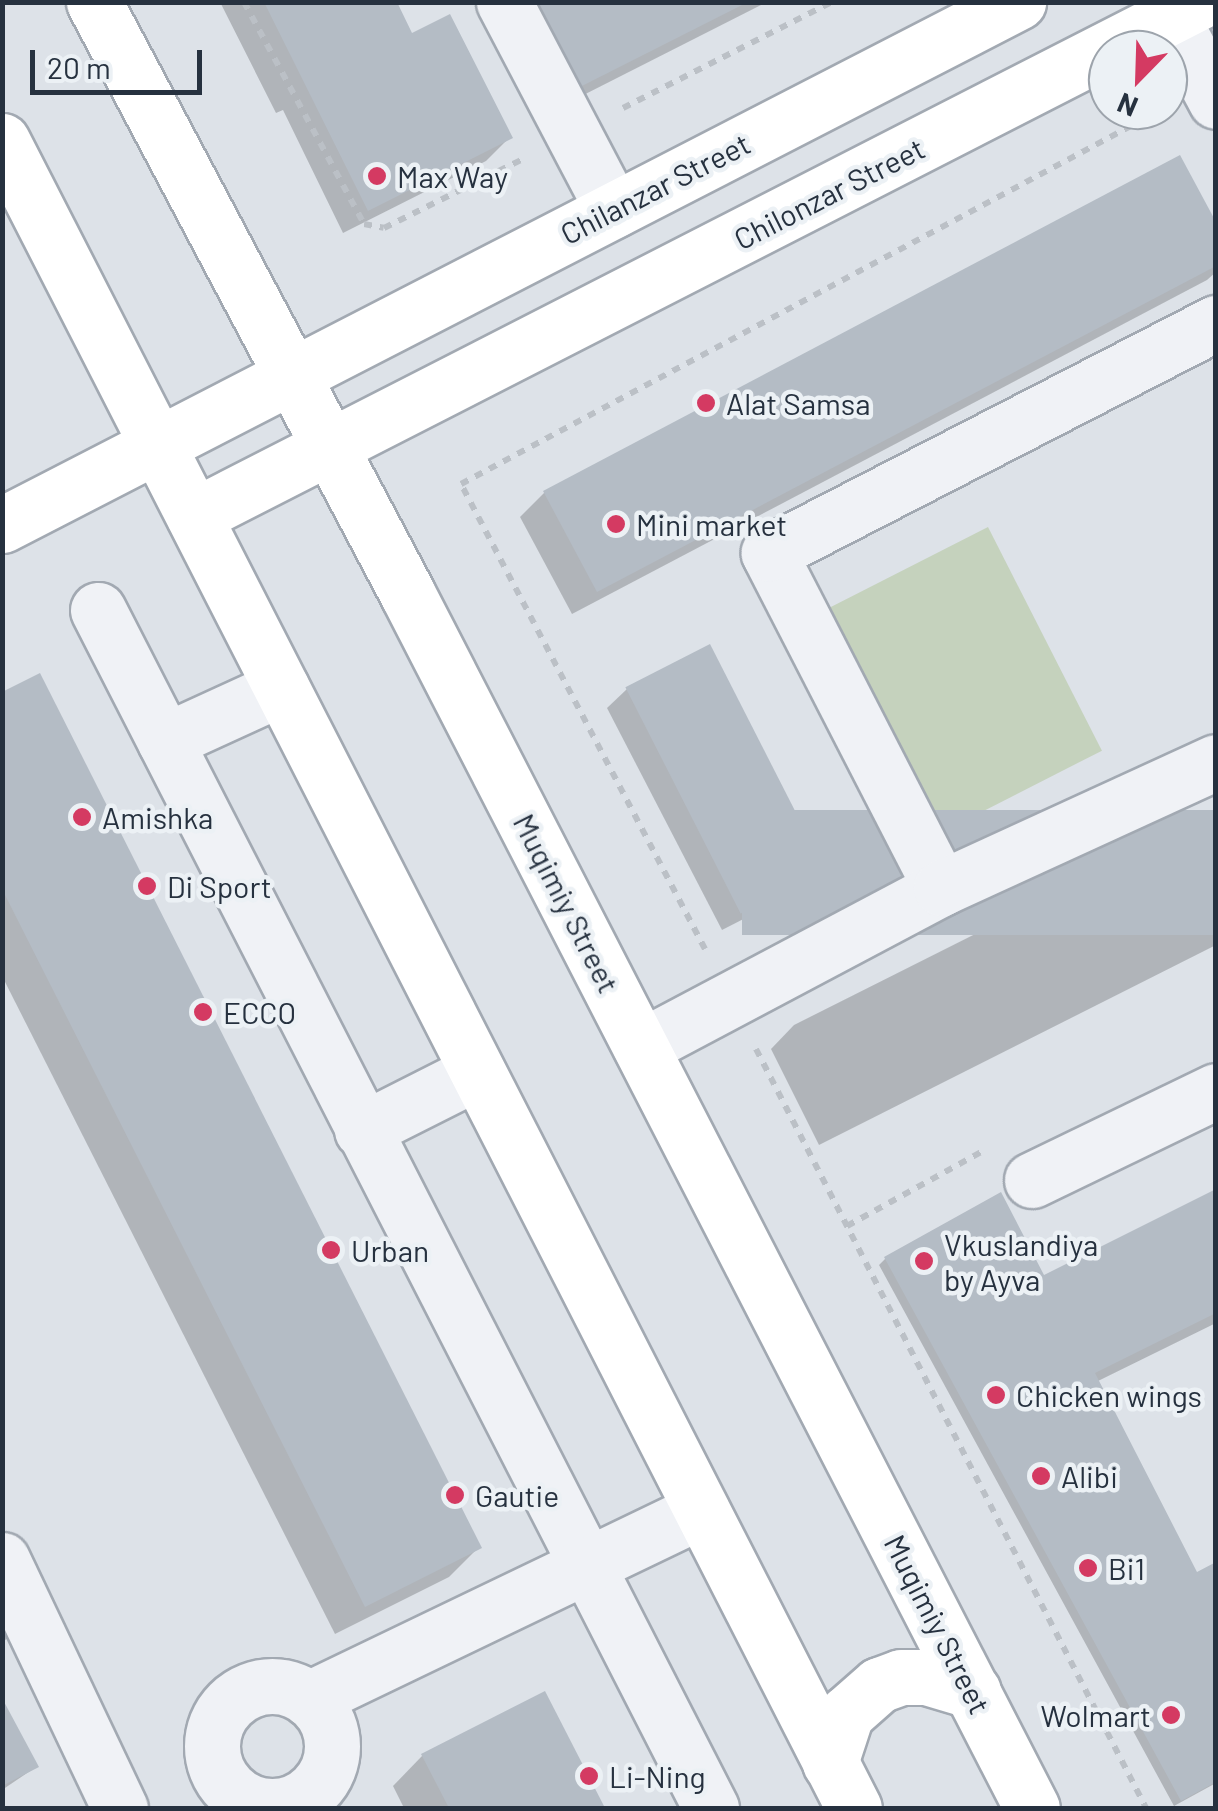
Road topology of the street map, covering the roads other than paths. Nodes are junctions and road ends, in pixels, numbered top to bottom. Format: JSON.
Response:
{"nodes":[{"id":1,"x":94,"y":2,"type":"edge"},
{"id":2,"x":504,"y":2,"type":"edge"},
{"id":3,"x":1018,"y":2,"type":"edge"},
{"id":4,"x":1185,"y":10,"type":"edge"},
{"id":5,"x":1216,"y":101,"type":"edge"},
{"id":6,"x":2,"y":141,"type":"edge"},
{"id":7,"x":613,"y":210,"type":"junction"},
{"id":8,"x":1216,"y":323,"type":"edge"},
{"id":9,"x":292,"y":374,"type":"junction"},
{"id":10,"x":156,"y":444,"type":"junction"},
{"id":11,"x":242,"y":445,"type":"junction"},
{"id":12,"x":332,"y":448,"type":"junction"},
{"id":13,"x":194,"y":516,"type":"junction"},
{"id":14,"x":2,"y":526,"type":"edge"},
{"id":15,"x":98,"y":610,"type":"dead end"},
{"id":16,"x":280,"y":688,"type":"junction"},
{"id":17,"x":165,"y":741,"type":"junction"},
{"id":18,"x":1216,"y":762,"type":"edge"},
{"id":19,"x":941,"y":888,"type":"junction"},
{"id":20,"x":641,"y":1047,"type":"junction"},
{"id":21,"x":477,"y":1072,"type":"junction"},
{"id":22,"x":1216,"y":1090,"type":"edge"},
{"id":23,"x":362,"y":1130,"type":"junction"},
{"id":24,"x":1032,"y":1180,"type":"road end"},
{"id":25,"x":701,"y":1510,"type":"junction"},
{"id":26,"x":2,"y":1560,"type":"edge"},
{"id":27,"x":583,"y":1565,"type":"junction"},
{"id":28,"x":973,"y":1691,"type":"junction"},
{"id":29,"x":309,"y":1699,"type":"junction"},
{"id":30,"x":842,"y":1786,"type":"edge"},
{"id":31,"x":112,"y":1806,"type":"edge"},
{"id":32,"x":711,"y":1808,"type":"edge"},
{"id":33,"x":1032,"y":1808,"type":"edge"}],
"edges":[{"from":1,"to":9,"type":"main road","name":"Muqimiy Street"},
{"from":2,"to":7,"type":"street"},
{"from":3,"to":7,"type":"main road","name":"Chilanzar Street"},
{"from":4,"to":5,"type":"street"},
{"from":4,"to":12,"type":"main road"},
{"from":6,"to":10,"type":"main road"},
{"from":7,"to":9,"type":"main road","name":"Chilanzar Street"},
{"from":8,"to":19,"type":"street"},
{"from":9,"to":10,"type":"main road","name":"Chilanzar Street"},
{"from":9,"to":11,"type":"main road"},
{"from":9,"to":12,"type":"main road","name":"Muqimiy Street"},
{"from":10,"to":11,"type":"main road"},
{"from":10,"to":13,"type":"main road"},
{"from":10,"to":14,"type":"main road","name":"Chilanzar Street"},
{"from":11,"to":12,"type":"main road"},
{"from":11,"to":13,"type":"main road"},
{"from":12,"to":13,"type":"main road"},
{"from":12,"to":20,"type":"main road","name":"Muqimiy Street"},
{"from":13,"to":16,"type":"main road"},
{"from":15,"to":17,"type":"street"},
{"from":16,"to":17,"type":"street"},
{"from":16,"to":21,"type":"main road"},
{"from":17,"to":23,"type":"street"},
{"from":18,"to":19,"type":"street"},
{"from":19,"to":20,"type":"street"},
{"from":20,"to":28,"type":"main road","name":"Muqimiy Street"},
{"from":21,"to":23,"type":"street"},
{"from":21,"to":25,"type":"main road"},
{"from":22,"to":24,"type":"street"},
{"from":23,"to":27,"type":"street"},
{"from":25,"to":27,"type":"street"},
{"from":25,"to":30,"type":"main road"},
{"from":26,"to":31,"type":"street"},
{"from":27,"to":29,"type":"street"},
{"from":27,"to":32,"type":"street"},
{"from":28,"to":30,"type":"main road"},
{"from":28,"to":33,"type":"main road","name":"Muqimiy Street"},
{"from":29,"to":29,"type":"street"}]}
